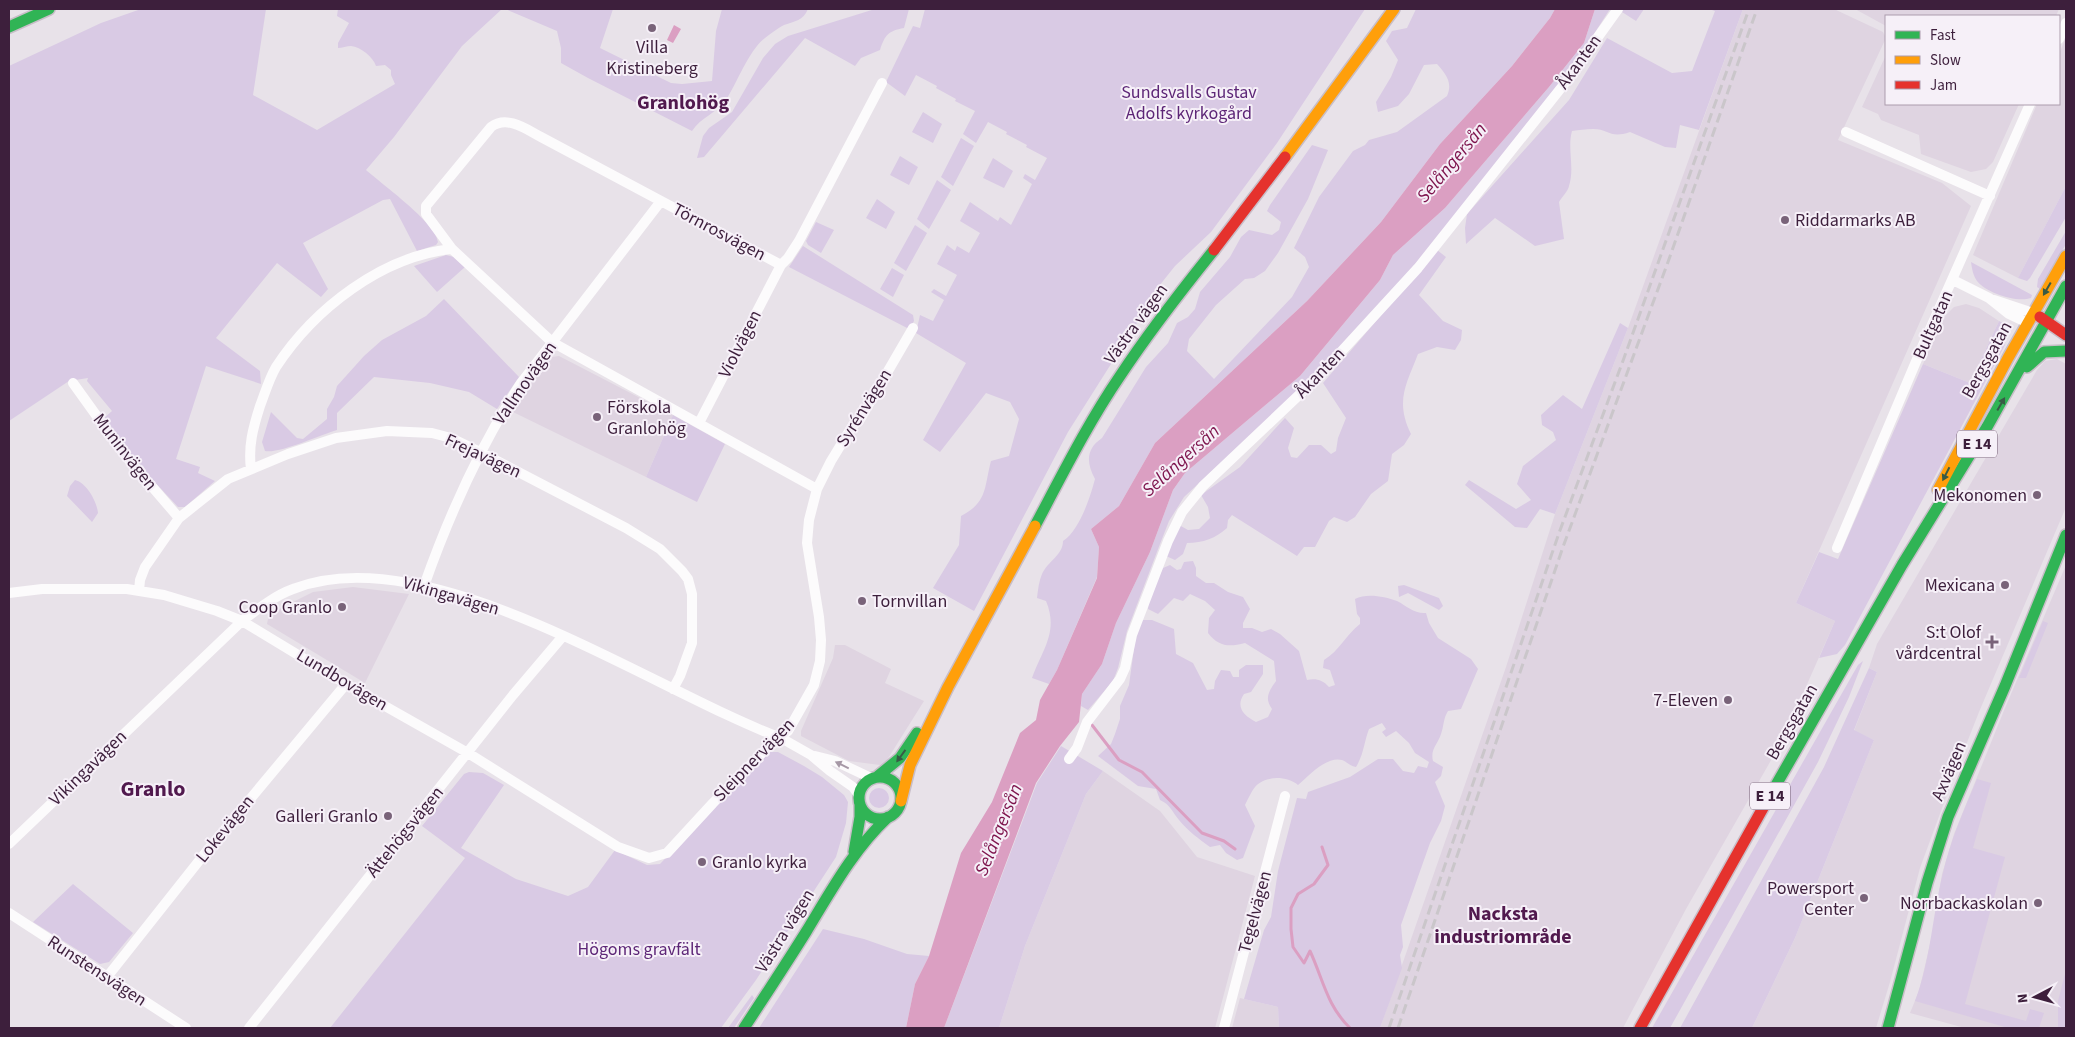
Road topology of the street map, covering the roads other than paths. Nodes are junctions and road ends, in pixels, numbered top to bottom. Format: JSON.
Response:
{"nodes":[{"id":1,"x":49,"y":9,"type":"edge"},
{"id":2,"x":1394,"y":9,"type":"edge"},
{"id":3,"x":1618,"y":9,"type":"edge"},
{"id":4,"x":2066,"y":23,"type":"edge"},
{"id":5,"x":9,"y":27,"type":"edge"},
{"id":6,"x":2060,"y":38,"type":"edge"},
{"id":7,"x":882,"y":83,"type":"dead end"},
{"id":8,"x":2030,"y":105,"type":"edge"},
{"id":9,"x":1846,"y":132,"type":"dead end"},
{"id":10,"x":1990,"y":196,"type":"junction"},
{"id":11,"x":661,"y":201,"type":"junction"},
{"id":12,"x":452,"y":249,"type":"junction"},
{"id":13,"x":2066,"y":256,"type":"edge"},
{"id":14,"x":781,"y":265,"type":"junction"},
{"id":15,"x":1953,"y":280,"type":"junction"},
{"id":16,"x":2066,"y":286,"type":"edge"},
{"id":17,"x":2030,"y":318,"type":"junction"},
{"id":18,"x":2045,"y":327,"type":"junction"},
{"id":19,"x":914,"y":328,"type":"dead end"},
{"id":20,"x":2066,"y":335,"type":"edge"},
{"id":21,"x":552,"y":342,"type":"junction"},
{"id":22,"x":2066,"y":351,"type":"edge"},
{"id":23,"x":73,"y":383,"type":"dead end"},
{"id":24,"x":2011,"y":387,"type":"junction"},
{"id":25,"x":700,"y":423,"type":"junction"},
{"id":26,"x":480,"y":452,"type":"junction"},
{"id":27,"x":251,"y":470,"type":"junction"},
{"id":28,"x":817,"y":489,"type":"junction"},
{"id":29,"x":179,"y":518,"type":"junction"},
{"id":30,"x":2066,"y":536,"type":"edge"},
{"id":31,"x":1837,"y":548,"type":"dead end"},
{"id":32,"x":1902,"y":564,"type":"junction"},
{"id":33,"x":424,"y":586,"type":"junction"},
{"id":34,"x":140,"y":591,"type":"junction"},
{"id":35,"x":9,"y":594,"type":"edge"},
{"id":36,"x":242,"y":621,"type":"junction"},
{"id":37,"x":563,"y":636,"type":"junction"},
{"id":38,"x":346,"y":684,"type":"junction"},
{"id":39,"x":948,"y":687,"type":"junction"},
{"id":40,"x":673,"y":689,"type":"junction"},
{"id":41,"x":780,"y":738,"type":"junction"},
{"id":42,"x":468,"y":753,"type":"junction"},
{"id":43,"x":811,"y":755,"type":"junction"},
{"id":44,"x":1069,"y":759,"type":"dead end"},
{"id":45,"x":874,"y":777,"type":"junction"},
{"id":46,"x":1285,"y":796,"type":"dead end"},
{"id":47,"x":859,"y":800,"type":"junction"},
{"id":48,"x":901,"y":801,"type":"junction"},
{"id":49,"x":888,"y":817,"type":"junction"},
{"id":50,"x":9,"y":844,"type":"edge"},
{"id":51,"x":854,"y":852,"type":"junction"},
{"id":52,"x":649,"y":858,"type":"joint"},
{"id":53,"x":9,"y":913,"type":"edge"},
{"id":54,"x":106,"y":977,"type":"junction"},
{"id":55,"x":186,"y":1028,"type":"edge"},
{"id":56,"x":249,"y":1028,"type":"edge"},
{"id":57,"x":744,"y":1028,"type":"edge"},
{"id":58,"x":1224,"y":1028,"type":"edge"},
{"id":59,"x":1640,"y":1028,"type":"edge"},
{"id":60,"x":1888,"y":1028,"type":"edge"}],
"edges":[{"from":1,"to":5,"type":"main road"},
{"from":2,"to":39,"type":"main road","name":"Västra vägen"},
{"from":3,"to":44,"type":"street","name":"Åkanten"},
{"from":4,"to":6,"type":"street"},
{"from":7,"to":14,"type":"street","name":"Törnrosvägen"},
{"from":8,"to":10,"type":"street","name":"Bultgatan"},
{"from":9,"to":10,"type":"street"},
{"from":10,"to":15,"type":"street","name":"Bultgatan"},
{"from":11,"to":12,"type":"street","name":"Törnrosvägen"},
{"from":11,"to":14,"type":"street","name":"Törnrosvägen"},
{"from":11,"to":21,"type":"street","name":"Vallmovägen"},
{"from":12,"to":21,"type":"street"},
{"from":12,"to":27,"type":"street"},
{"from":13,"to":17,"type":"main road","name":"Bergsgatan","number":"E 14","one_way":true},
{"from":14,"to":25,"type":"street","name":"Violvägen"},
{"from":15,"to":17,"type":"street"},
{"from":15,"to":31,"type":"street","name":"Bultgatan"},
{"from":16,"to":18,"type":"main road","name":"Bergsgatan","number":"E 14"},
{"from":17,"to":18,"type":"main road"},
{"from":17,"to":32,"type":"main road","name":"Bergsgatan","number":"E 14","one_way":true},
{"from":18,"to":20,"type":"main road"},
{"from":18,"to":22,"type":"main road"},
{"from":18,"to":24,"type":"main road","name":"Bergsgatan","number":"E 14"},
{"from":19,"to":28,"type":"street","name":"Syrénvägen"},
{"from":21,"to":25,"type":"street"},
{"from":21,"to":26,"type":"street","name":"Vallmovägen"},
{"from":22,"to":24,"type":"main road"},
{"from":23,"to":29,"type":"street","name":"Muninvägen"},
{"from":32,"to":24,"type":"main road","name":"Bergsgatan","number":"E 14","one_way":true},
{"from":25,"to":28,"type":"street"},
{"from":26,"to":27,"type":"street","name":"Frejavägen"},
{"from":26,"to":33,"type":"street","name":"Vallmovägen"},
{"from":26,"to":40,"type":"street","name":"Frejavägen"},
{"from":27,"to":29,"type":"street","name":"Frejavägen"},
{"from":28,"to":41,"type":"street","name":"Sleipnervägen"},
{"from":29,"to":34,"type":"street","name":"Frejavägen"},
{"from":30,"to":60,"type":"main road","name":"Axvägen"},
{"from":32,"to":59,"type":"main road","name":"Bergsgatan","number":"E 14"},
{"from":33,"to":36,"type":"street","name":"Vikingavägen"},
{"from":33,"to":37,"type":"street","name":"Vikingavägen"},
{"from":34,"to":35,"type":"street","name":"Lundbovägen"},
{"from":34,"to":36,"type":"street","name":"Lundbovägen"},
{"from":36,"to":38,"type":"street","name":"Lundbovägen"},
{"from":36,"to":50,"type":"street","name":"Vikingavägen"},
{"from":37,"to":40,"type":"street","name":"Vikingavägen"},
{"from":37,"to":42,"type":"street","name":"Ättehögsvägen"},
{"from":38,"to":42,"type":"street","name":"Lundbovägen"},
{"from":38,"to":54,"type":"street","name":"Lokevägen"},
{"from":39,"to":45,"type":"main road","name":"Västra vägen","one_way":true},
{"from":39,"to":48,"type":"main road","name":"Västra vägen"},
{"from":40,"to":41,"type":"street","name":"Vikingavägen"},
{"from":41,"to":43,"type":"street","name":"Vikingavägen"},
{"from":41,"to":52,"type":"street","name":"Sleipnervägen"},
{"from":42,"to":52,"type":"street","name":"Lundbovägen"},
{"from":42,"to":56,"type":"street","name":"Ättehögsvägen"},
{"from":45,"to":43,"type":"street","name":"Vikingavägen","one_way":true},
{"from":43,"to":47,"type":"street","name":"Vikingavägen"},
{"from":45,"to":47,"type":"main road"},
{"from":45,"to":48,"type":"main road"},
{"from":46,"to":58,"type":"street","name":"Tegelvägen"},
{"from":47,"to":49,"type":"main road"},
{"from":47,"to":51,"type":"main road","name":"Västra vägen"},
{"from":48,"to":49,"type":"main road"},
{"from":49,"to":51,"type":"main road","name":"Västra vägen"},
{"from":51,"to":57,"type":"main road","name":"Västra vägen"},
{"from":53,"to":54,"type":"street","name":"Runstensvägen"},
{"from":54,"to":55,"type":"street","name":"Runstensvägen"}]}
